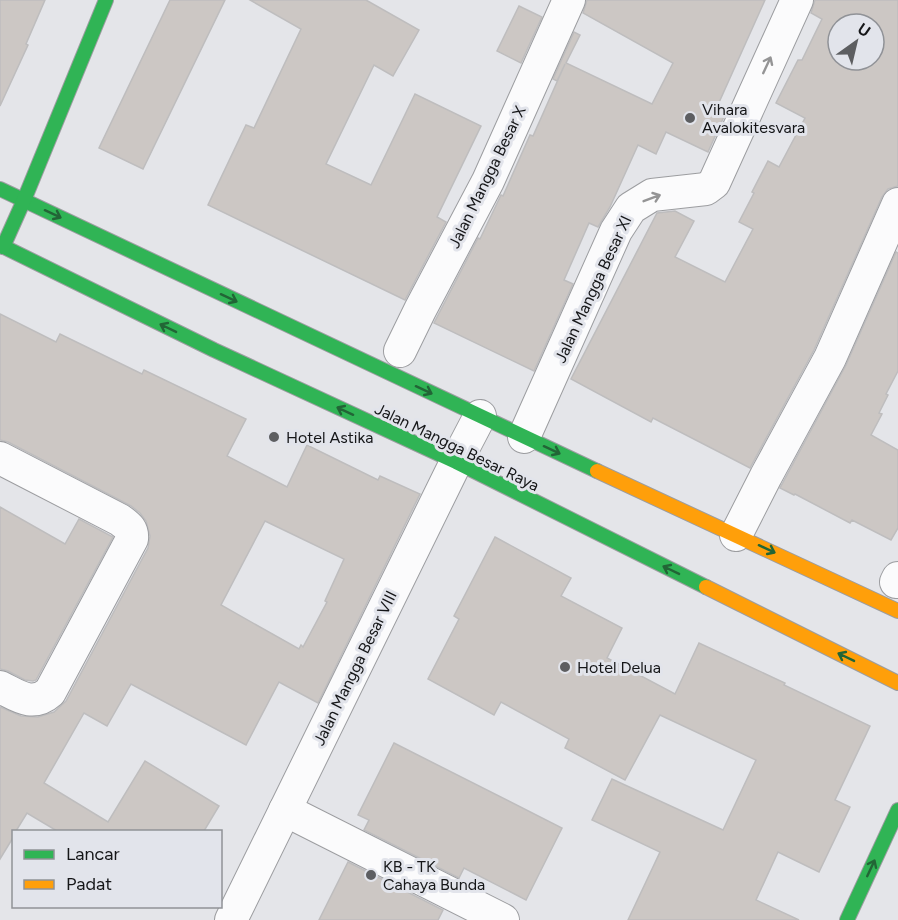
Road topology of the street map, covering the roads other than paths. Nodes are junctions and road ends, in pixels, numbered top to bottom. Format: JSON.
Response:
{"nodes":[{"id":1,"x":106,"y":0,"type":"edge"},
{"id":2,"x":569,"y":0,"type":"edge"},
{"id":3,"x":797,"y":0,"type":"edge"},
{"id":4,"x":0,"y":189,"type":"edge"},
{"id":5,"x":24,"y":200,"type":"junction"},
{"id":6,"x":898,"y":204,"type":"edge"},
{"id":7,"x":1,"y":246,"type":"edge"},
{"id":8,"x":289,"y":307,"type":"dead end"},
{"id":9,"x":282,"y":323,"type":"junction"},
{"id":10,"x":400,"y":351,"type":"dead end"},
{"id":11,"x":480,"y":416,"type":"junction"},
{"id":12,"x":524,"y":437,"type":"junction"},
{"id":13,"x":0,"y":458,"type":"edge"},
{"id":14,"x":456,"y":462,"type":"junction"},
{"id":15,"x":736,"y":535,"type":"junction"},
{"id":16,"x":898,"y":590,"type":"edge"},
{"id":17,"x":898,"y":683,"type":"edge"},
{"id":18,"x":0,"y":687,"type":"edge"},
{"id":19,"x":285,"y":810,"type":"junction"},
{"id":20,"x":898,"y":810,"type":"edge"},
{"id":21,"x":231,"y":920,"type":"edge"},
{"id":22,"x":503,"y":920,"type":"edge"},
{"id":23,"x":847,"y":920,"type":"edge"}],
"edges":[{"from":1,"to":5,"type":"main road"},
{"from":2,"to":10,"type":"street","name":"Jalan Mangga Besar X"},
{"from":12,"to":3,"type":"street","name":"Jalan Mangga Besar XI","one_way":true},
{"from":4,"to":5,"type":"main road"},
{"from":5,"to":7,"type":"main road"},
{"from":5,"to":9,"type":"main road","one_way":true},
{"from":6,"to":15,"type":"street"},
{"from":14,"to":7,"type":"main road","name":"Jalan Mangga Besar Raya","one_way":true},
{"from":8,"to":9,"type":"main road"},
{"from":9,"to":11,"type":"main road","one_way":true},
{"from":11,"to":12,"type":"main road"},
{"from":11,"to":14,"type":"street","name":"Jalan Mangga Besar VIII"},
{"from":12,"to":15,"type":"main road","one_way":true},
{"from":13,"to":18,"type":"street"},
{"from":17,"to":14,"type":"main road","name":"Jalan Mangga Besar Raya","one_way":true},
{"from":14,"to":19,"type":"street","name":"Jalan Mangga Besar VIII"},
{"from":15,"to":16,"type":"main road","one_way":true},
{"from":19,"to":21,"type":"street","name":"Jalan Mangga Besar VIII"},
{"from":19,"to":22,"type":"street"},
{"from":23,"to":20,"type":"main road","one_way":true}]}
